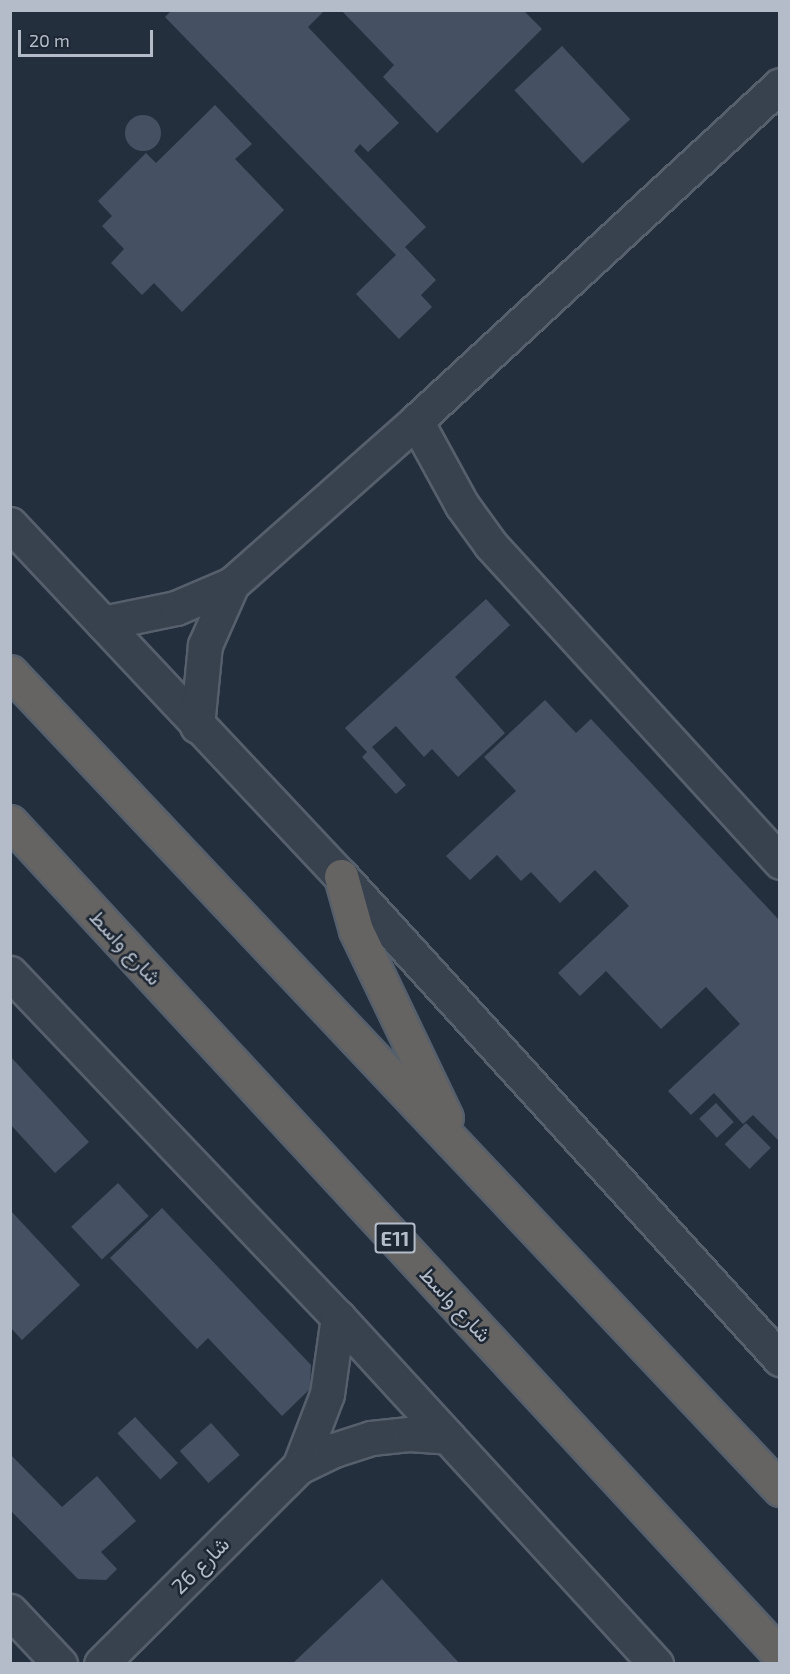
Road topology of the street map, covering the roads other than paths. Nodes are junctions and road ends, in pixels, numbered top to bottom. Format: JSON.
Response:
{"nodes":[{"id":1,"x":780,"y":85,"type":"edge"},
{"id":2,"x":417,"y":421,"type":"junction"},
{"id":3,"x":10,"y":524,"type":"edge"},
{"id":4,"x":232,"y":584,"type":"junction"},
{"id":5,"x":103,"y":623,"type":"junction"},
{"id":6,"x":10,"y":672,"type":"edge"},
{"id":7,"x":197,"y":726,"type":"junction"},
{"id":8,"x":10,"y":822,"type":"edge"},
{"id":9,"x":780,"y":862,"type":"edge"},
{"id":10,"x":341,"y":876,"type":"junction"},
{"id":11,"x":10,"y":973,"type":"edge"},
{"id":12,"x":458,"y":1144,"type":"junction"},
{"id":13,"x":338,"y":1317,"type":"junction"},
{"id":14,"x":780,"y":1359,"type":"edge"},
{"id":15,"x":448,"y":1437,"type":"junction"},
{"id":16,"x":299,"y":1467,"type":"junction"},
{"id":17,"x":780,"y":1489,"type":"edge"},
{"id":18,"x":10,"y":1611,"type":"edge"},
{"id":19,"x":780,"y":1655,"type":"edge"},
{"id":20,"x":60,"y":1664,"type":"edge"},
{"id":21,"x":101,"y":1664,"type":"edge"},
{"id":22,"x":656,"y":1664,"type":"edge"}],
"edges":[{"from":1,"to":2,"type":"street"},
{"from":2,"to":4,"type":"street"},
{"from":2,"to":9,"type":"street"},
{"from":3,"to":5,"type":"street"},
{"from":4,"to":5,"type":"street"},
{"from":4,"to":7,"type":"street"},
{"from":5,"to":7,"type":"street"},
{"from":6,"to":12,"type":"highway"},
{"from":7,"to":10,"type":"street"},
{"from":8,"to":19,"type":"highway","name":"شارع واسط","number":"E11"},
{"from":10,"to":12,"type":"highway"},
{"from":10,"to":14,"type":"street"},
{"from":11,"to":13,"type":"street"},
{"from":12,"to":17,"type":"highway"},
{"from":13,"to":15,"type":"street"},
{"from":13,"to":16,"type":"street","name":"شارع 26"},
{"from":15,"to":16,"type":"street","name":"شارع 26"},
{"from":15,"to":22,"type":"street"},
{"from":16,"to":21,"type":"street","name":"شارع 26"},
{"from":18,"to":20,"type":"street"}]}
